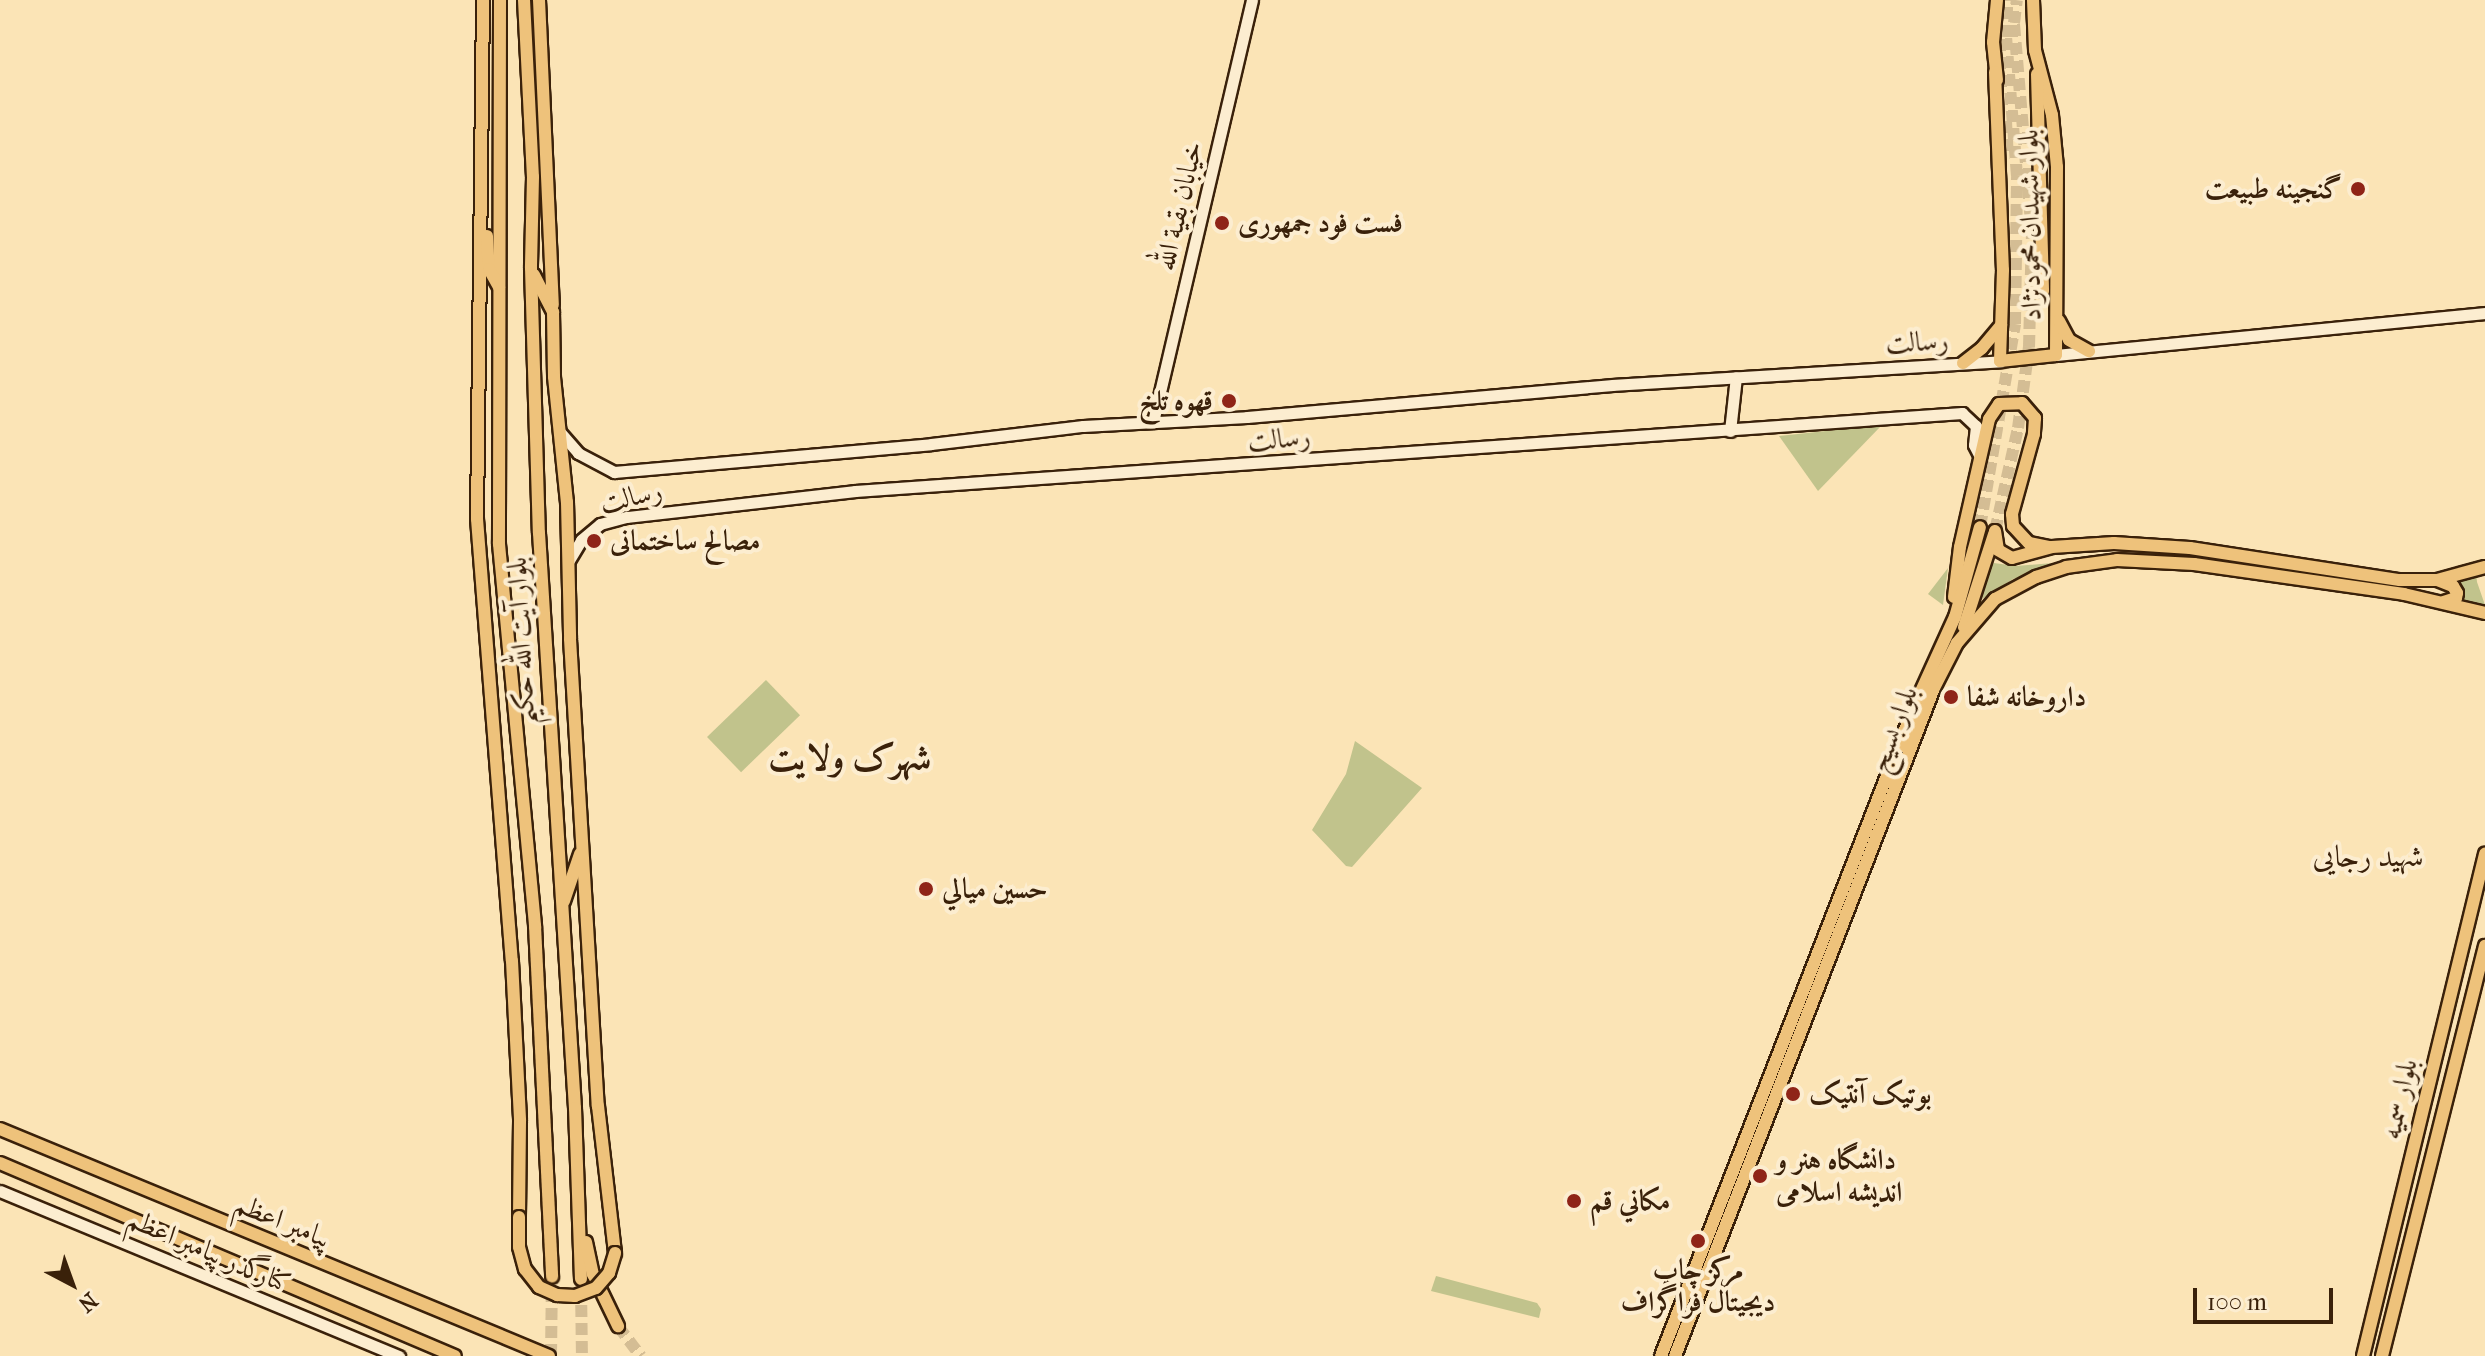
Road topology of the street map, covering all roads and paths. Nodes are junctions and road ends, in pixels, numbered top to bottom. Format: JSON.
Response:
{"nodes":[{"id":1,"x":500,"y":0,"type":"edge"},
{"id":2,"x":524,"y":0,"type":"edge"},
{"id":3,"x":539,"y":0,"type":"edge"},
{"id":4,"x":1252,"y":0,"type":"edge"},
{"id":5,"x":1997,"y":0,"type":"edge"},
{"id":6,"x":2033,"y":0,"type":"edge"},
{"id":7,"x":483,"y":2,"type":"edge"},
{"id":8,"x":2035,"y":50,"type":"junction"},
{"id":9,"x":1995,"y":72,"type":"junction"},
{"id":10,"x":2006,"y":121,"type":"tunnel mouth"},
{"id":11,"x":480,"y":190,"type":"junction"},
{"id":12,"x":531,"y":268,"type":"junction"},
{"id":13,"x":499,"y":288,"type":"junction"},
{"id":14,"x":2043,"y":291,"type":"dead end"},
{"id":15,"x":553,"y":312,"type":"junction"},
{"id":16,"x":2485,"y":313,"type":"edge"},
{"id":17,"x":2056,"y":314,"type":"junction"},
{"id":18,"x":2001,"y":325,"type":"junction"},
{"id":19,"x":2089,"y":351,"type":"junction"},
{"id":20,"x":2056,"y":355,"type":"junction"},
{"id":21,"x":2000,"y":361,"type":"junction"},
{"id":22,"x":1963,"y":363,"type":"junction"},
{"id":23,"x":1736,"y":377,"type":"junction"},
{"id":24,"x":1153,"y":422,"type":"junction"},
{"id":25,"x":1730,"y":431,"type":"junction"},
{"id":26,"x":560,"y":432,"type":"junction"},
{"id":27,"x":1980,"y":457,"type":"junction"},
{"id":28,"x":1980,"y":527,"type":"tunnel mouth"},
{"id":29,"x":2052,"y":547,"type":"junction"},
{"id":30,"x":568,"y":562,"type":"junction"},
{"id":31,"x":2485,"y":567,"type":"edge"},
{"id":32,"x":2437,"y":580,"type":"junction"},
{"id":33,"x":2444,"y":602,"type":"junction"},
{"id":34,"x":2485,"y":613,"type":"edge"},
{"id":35,"x":1951,"y":643,"type":"junction"},
{"id":36,"x":583,"y":846,"type":"junction"},
{"id":37,"x":2485,"y":854,"type":"edge"},
{"id":38,"x":562,"y":908,"type":"junction"},
{"id":39,"x":2485,"y":946,"type":"edge"},
{"id":40,"x":1816,"y":972,"type":"junction"},
{"id":41,"x":0,"y":1129,"type":"edge"},
{"id":42,"x":0,"y":1163,"type":"edge"},
{"id":43,"x":0,"y":1191,"type":"edge"},
{"id":44,"x":581,"y":1219,"type":"junction"},
{"id":45,"x":552,"y":1277,"type":"tunnel mouth"},
{"id":46,"x":581,"y":1279,"type":"tunnel mouth"},
{"id":47,"x":618,"y":1326,"type":"tunnel mouth"},
{"id":48,"x":399,"y":1356,"type":"edge"},
{"id":49,"x":455,"y":1356,"type":"edge"},
{"id":50,"x":549,"y":1356,"type":"edge"},
{"id":51,"x":1661,"y":1356,"type":"edge"},
{"id":52,"x":1675,"y":1356,"type":"edge"},
{"id":53,"x":2363,"y":1356,"type":"edge"},
{"id":54,"x":2382,"y":1356,"type":"edge"}],
"edges":[{"from":1,"to":13,"type":"main road","name":"بلوار آیت الله حکیم"},
{"from":2,"to":12,"type":"main road","name":"بلوار آیت الله حکیم"},
{"from":3,"to":15,"type":"main road"},
{"from":4,"to":24,"type":"main road","name":"خیابان بقیة الله"},
{"from":5,"to":9,"type":"main road","name":"بلوار شهیدان محمودنژاد"},
{"from":6,"to":8,"type":"main road","name":"بلوار شهیدان محمودنژاد"},
{"from":7,"to":11,"type":"main road"},
{"from":8,"to":14,"type":"main road"},
{"from":8,"to":17,"type":"main road","name":"بلوار شهیدان محمودنژاد"},
{"from":9,"to":10,"type":"main road","name":"بلوار شهیدان محمودنژاد"},
{"from":9,"to":18,"type":"main road"},
{"from":11,"to":13,"type":"main road"},
{"from":11,"to":36,"type":"main road","bridge":true},
{"from":12,"to":15,"type":"main road"},
{"from":12,"to":38,"type":"main road","name":"بلوار آیت الله حکیم"},
{"from":13,"to":45,"type":"main road","name":"بلوار آیت الله حکیم"},
{"from":15,"to":26,"type":"main road"},
{"from":16,"to":19,"type":"main road"},
{"from":17,"to":19,"type":"main road"},
{"from":17,"to":20,"type":"main road","name":"بلوار شهیدان محمودنژاد"},
{"from":18,"to":21,"type":"main road"},
{"from":18,"to":22,"type":"main road"},
{"from":19,"to":20,"type":"main road"},
{"from":20,"to":21,"type":"main road"},
{"from":21,"to":22,"type":"main road","name":"رسالت"},
{"from":22,"to":23,"type":"main road","name":"رسالت"},
{"from":23,"to":24,"type":"main road","name":"رسالت"},
{"from":23,"to":25,"type":"main road"},
{"from":24,"to":26,"type":"main road","name":"رسالت"},
{"from":25,"to":27,"type":"main road","name":"رسالت"},
{"from":25,"to":30,"type":"main road","name":"رسالت"},
{"from":26,"to":30,"type":"main road"},
{"from":27,"to":29,"type":"main road"},
{"from":27,"to":35,"type":"main road"},
{"from":28,"to":35,"type":"main road"},
{"from":29,"to":32,"type":"main road"},
{"from":29,"to":35,"type":"main road"},
{"from":30,"to":36,"type":"main road"},
{"from":31,"to":32,"type":"main road"},
{"from":32,"to":33,"type":"main road"},
{"from":33,"to":34,"type":"main road","name":"بلوار بسیج"},
{"from":33,"to":35,"type":"main road","name":"بلوار بسیج"},
{"from":35,"to":40,"type":"main road","name":"بلوار بسیج"},
{"from":36,"to":38,"type":"main road"},
{"from":37,"to":53,"type":"main road","name":"بلوار سمیه"},
{"from":38,"to":44,"type":"main road","name":"بلوار آیت الله حکیم"},
{"from":39,"to":54,"type":"main road","name":"بلوار سمیه"},
{"from":40,"to":51,"type":"main road","name":"بلوار بسیج"},
{"from":40,"to":52,"type":"main road","name":"بلوار بسیج"},
{"from":41,"to":50,"type":"main road","name":"پیامبر اعظم"},
{"from":42,"to":49,"type":"main road","name":"پیامبر اعظم"},
{"from":43,"to":48,"type":"main road","name":"کنارگذر پیامبر اعظم"},
{"from":44,"to":46,"type":"main road","name":"بلوار آیت الله حکیم"},
{"from":44,"to":47,"type":"main road"}]}
